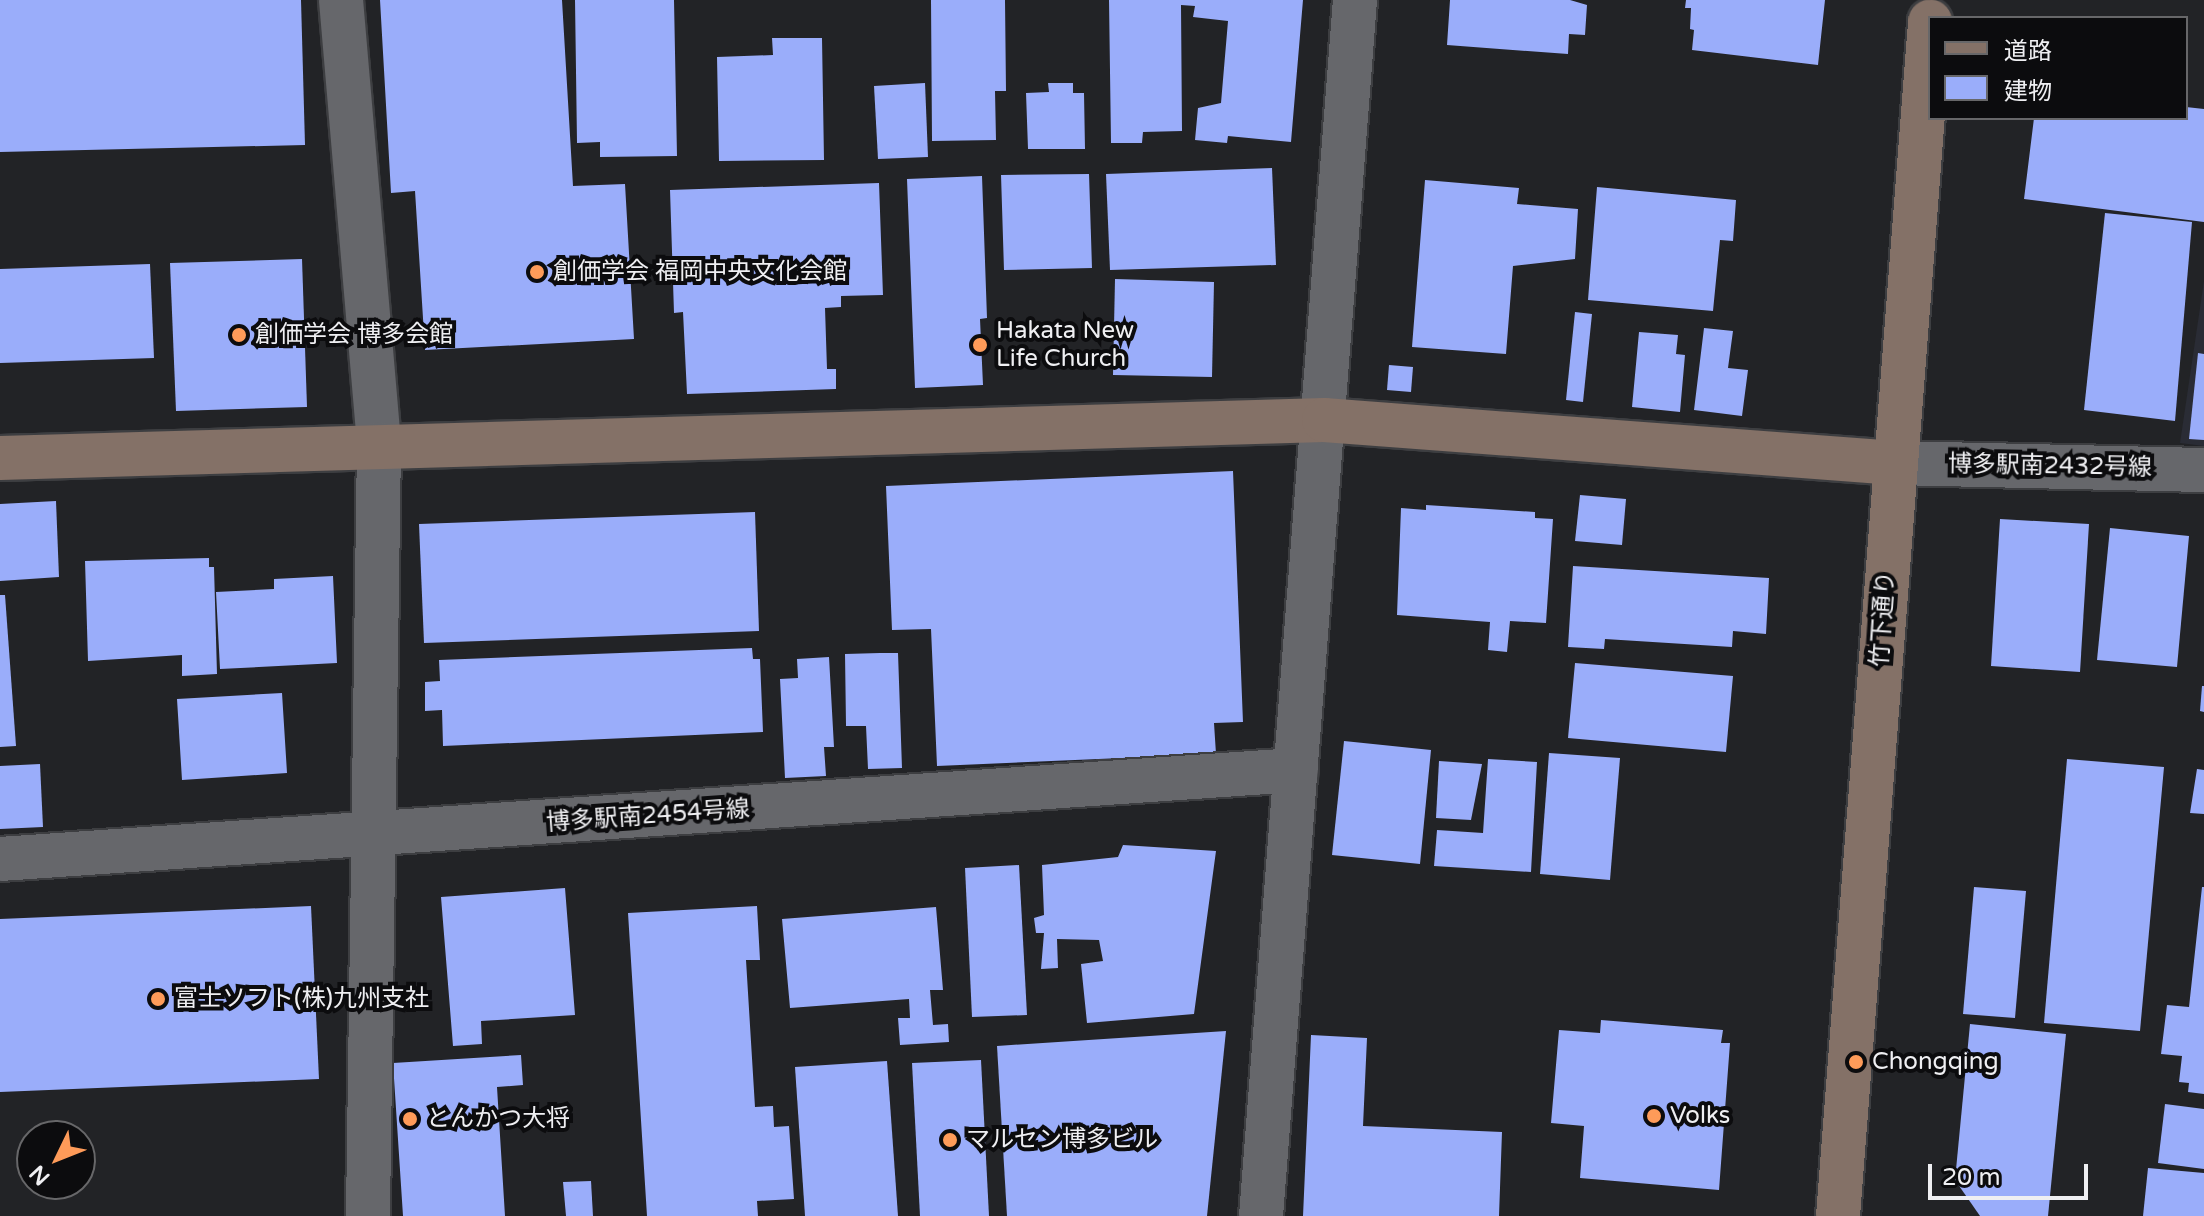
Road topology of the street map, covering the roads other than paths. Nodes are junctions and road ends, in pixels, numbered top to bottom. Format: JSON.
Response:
{"nodes":[{"id":1,"x":341,"y":0,"type":"edge"},
{"id":2,"x":1355,"y":0,"type":"edge"},
{"id":3,"x":1928,"y":45,"type":"edge"},
{"id":4,"x":1324,"y":420,"type":"junction"},
{"id":5,"x":379,"y":444,"type":"junction"},
{"id":6,"x":0,"y":458,"type":"edge"},
{"id":7,"x":1895,"y":463,"type":"junction"},
{"id":8,"x":2204,"y":470,"type":"edge"},
{"id":9,"x":1296,"y":770,"type":"junction"},
{"id":10,"x":370,"y":836,"type":"junction"},
{"id":11,"x":0,"y":859,"type":"edge"},
{"id":12,"x":368,"y":1216,"type":"edge"},
{"id":13,"x":1261,"y":1216,"type":"edge"},
{"id":14,"x":1838,"y":1216,"type":"edge"}],
"edges":[{"from":1,"to":5,"type":"street"},
{"from":2,"to":4,"type":"street"},
{"from":3,"to":7,"type":"street","name":"竹下通り"},
{"from":4,"to":5,"type":"street"},
{"from":4,"to":7,"type":"street"},
{"from":4,"to":9,"type":"street"},
{"from":5,"to":6,"type":"street"},
{"from":5,"to":10,"type":"street"},
{"from":7,"to":8,"type":"street","name":"博多駅南2432号線"},
{"from":7,"to":14,"type":"street","name":"竹下通り"},
{"from":9,"to":10,"type":"street","name":"博多駅南2454号線"},
{"from":9,"to":13,"type":"street"},
{"from":10,"to":11,"type":"street","name":"博多駅南2454号線"},
{"from":10,"to":12,"type":"street"}]}
